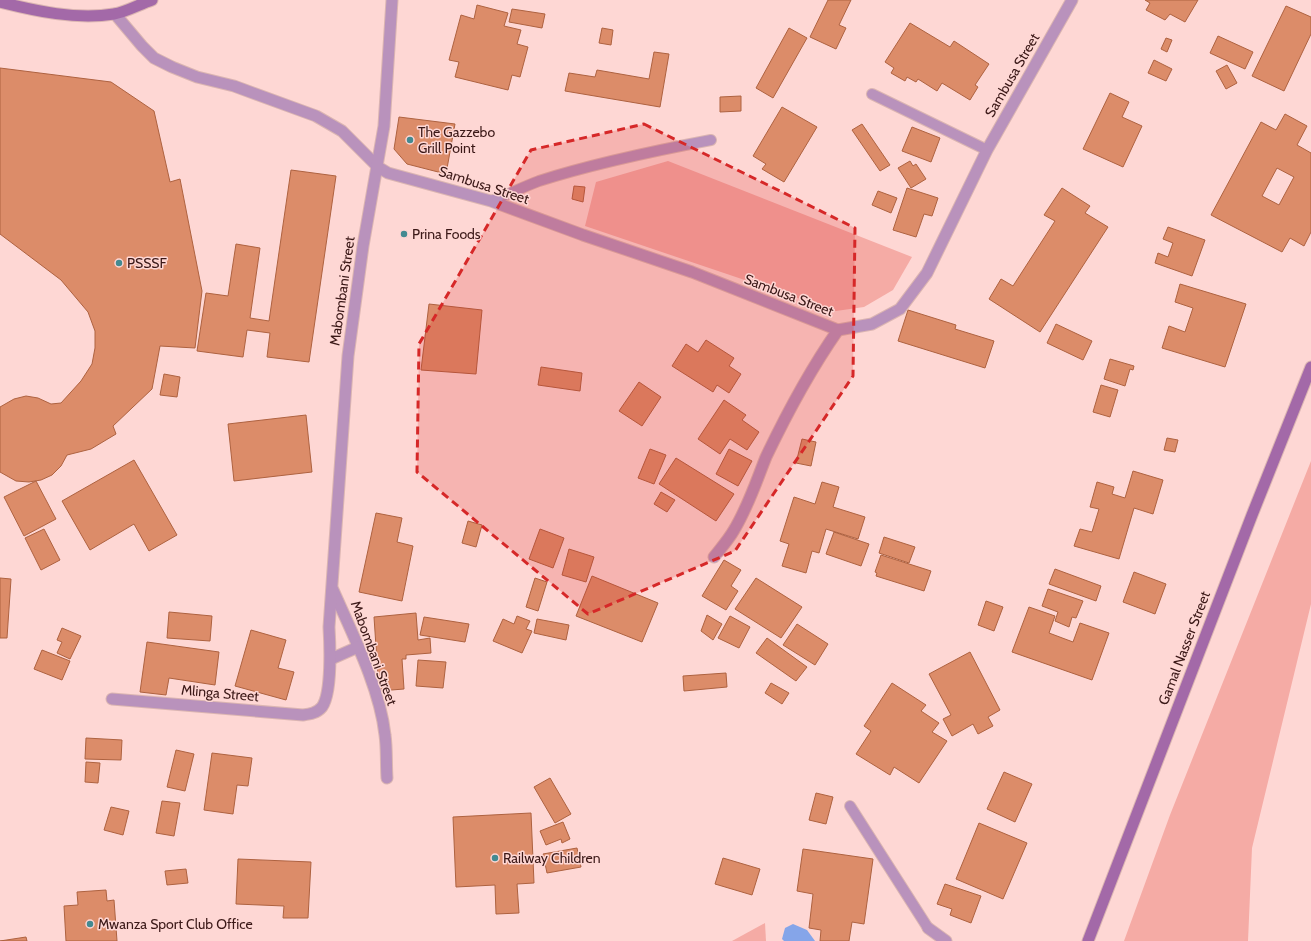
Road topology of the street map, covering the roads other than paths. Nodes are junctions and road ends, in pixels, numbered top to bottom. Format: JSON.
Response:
{"nodes":[{"id":1,"x":152,"y":0,"type":"edge"},
{"id":2,"x":392,"y":0,"type":"edge"},
{"id":3,"x":1072,"y":0,"type":"edge"},
{"id":4,"x":0,"y":2,"type":"edge"},
{"id":5,"x":115,"y":14,"type":"junction"},
{"id":6,"x":872,"y":94,"type":"dead end"},
{"id":7,"x":711,"y":140,"type":"dead end"},
{"id":8,"x":987,"y":150,"type":"junction"},
{"id":9,"x":378,"y":167,"type":"junction"},
{"id":10,"x":491,"y":201,"type":"junction"},
{"id":11,"x":838,"y":330,"type":"junction"},
{"id":12,"x":1311,"y":368,"type":"edge"},
{"id":13,"x":714,"y":557,"type":"dead end"},
{"id":14,"x":332,"y":587,"type":"junction"},
{"id":15,"x":358,"y":648,"type":"junction"},
{"id":16,"x":331,"y":658,"type":"junction"},
{"id":17,"x":112,"y":699,"type":"dead end"},
{"id":18,"x":323,"y":706,"type":"joint"},
{"id":19,"x":387,"y":778,"type":"dead end"},
{"id":20,"x":850,"y":806,"type":"dead end"},
{"id":21,"x":928,"y":928,"type":"joint"},
{"id":22,"x":946,"y":941,"type":"edge"},
{"id":23,"x":1088,"y":941,"type":"edge"}],
"edges":[{"from":1,"to":5,"type":"main road"},
{"from":2,"to":9,"type":"street","name":"Mabombani Street"},
{"from":3,"to":8,"type":"street","name":"Sambusa Street"},
{"from":4,"to":5,"type":"main road"},
{"from":5,"to":9,"type":"street","name":"Sambusa Street"},
{"from":6,"to":8,"type":"lane"},
{"from":7,"to":10,"type":"lane"},
{"from":8,"to":11,"type":"street","name":"Sambusa Street"},
{"from":9,"to":10,"type":"street","name":"Sambusa Street"},
{"from":9,"to":14,"type":"street","name":"Mabombani Street"},
{"from":10,"to":11,"type":"street","name":"Sambusa Street"},
{"from":11,"to":13,"type":"street"},
{"from":12,"to":23,"type":"main road","name":"Gamal Nasser Street"},
{"from":14,"to":15,"type":"street","name":"Mabombani Street"},
{"from":14,"to":16,"type":"street","name":"Mabombani Street"},
{"from":15,"to":16,"type":"street"},
{"from":15,"to":19,"type":"street","name":"Mabombani Street"},
{"from":16,"to":18,"type":"street","name":"Mabombani Street"},
{"from":17,"to":18,"type":"street","name":"Mlinga Street"},
{"from":20,"to":21,"type":"lane"},
{"from":21,"to":22,"type":"street"}]}
